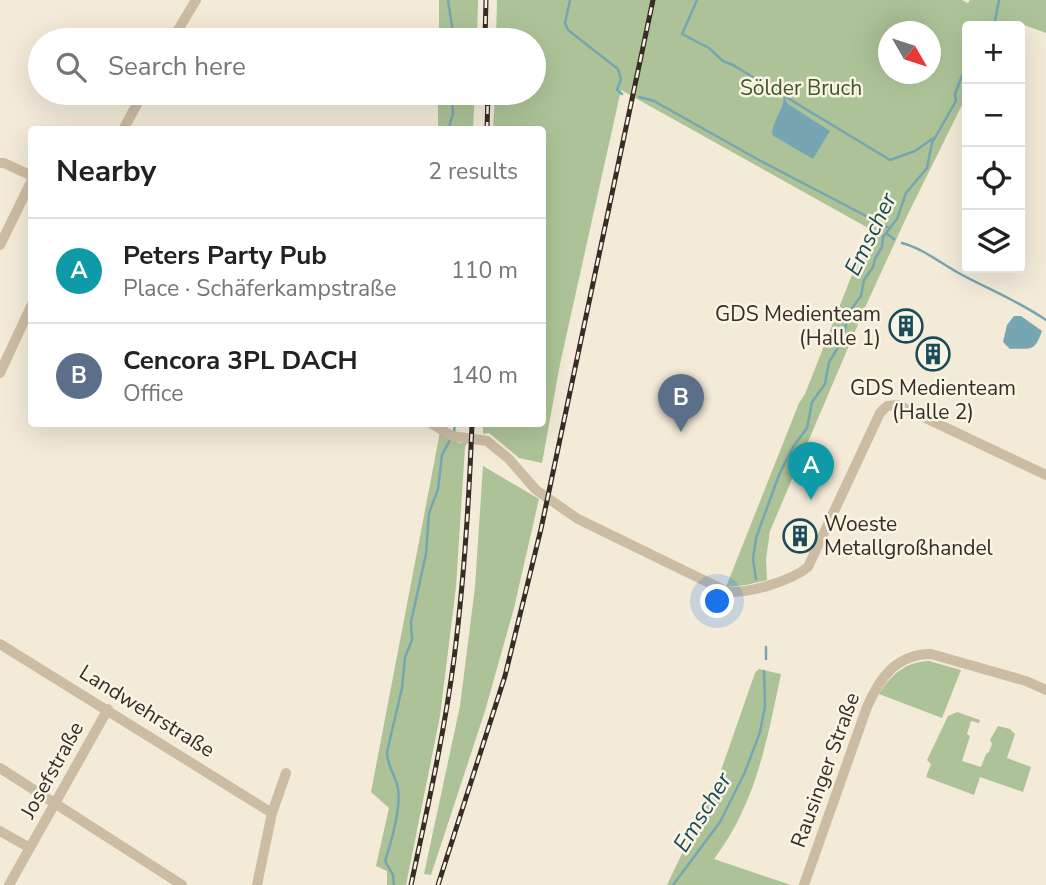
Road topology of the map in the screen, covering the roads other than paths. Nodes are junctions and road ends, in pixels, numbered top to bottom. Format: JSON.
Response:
{"nodes":[{"id":1,"x":196,"y":0,"type":"edge"},
{"id":2,"x":179,"y":28,"type":"edge"},
{"id":3,"x":137,"y":105,"type":"edge"},
{"id":4,"x":125,"y":126,"type":"edge"},
{"id":5,"x":0,"y":163,"type":"edge"},
{"id":6,"x":28,"y":176,"type":"edge"},
{"id":7,"x":28,"y":186,"type":"edge"},
{"id":8,"x":0,"y":245,"type":"edge"},
{"id":9,"x":28,"y":313,"type":"edge"},
{"id":10,"x":0,"y":373,"type":"edge"},
{"id":11,"x":437,"y":427,"type":"edge"},
{"id":12,"x":1046,"y":475,"type":"edge"},
{"id":13,"x":0,"y":644,"type":"edge"},
{"id":14,"x":1046,"y":690,"type":"edge"},
{"id":15,"x":108,"y":709,"type":"junction"},
{"id":16,"x":0,"y":768,"type":"edge"},
{"id":17,"x":286,"y":773,"type":"dead end"},
{"id":18,"x":56,"y":803,"type":"junction"},
{"id":19,"x":272,"y":813,"type":"junction"},
{"id":20,"x":0,"y":831,"type":"edge"},
{"id":21,"x":30,"y":849,"type":"junction"},
{"id":22,"x":179,"y":884,"type":"edge"},
{"id":23,"x":9,"y":885,"type":"edge"},
{"id":24,"x":257,"y":885,"type":"edge"},
{"id":25,"x":804,"y":885,"type":"edge"}],
"edges":[{"from":1,"to":2,"type":"street"},
{"from":3,"to":4,"type":"street"},
{"from":5,"to":6,"type":"street"},
{"from":7,"to":8,"type":"street"},
{"from":9,"to":10,"type":"street"},
{"from":11,"to":12,"type":"street"},
{"from":13,"to":15,"type":"street","name":"Landwehrstraße"},
{"from":14,"to":25,"type":"street","name":"Rausinger Straße"},
{"from":15,"to":18,"type":"street","name":"Josefstraße"},
{"from":15,"to":19,"type":"street","name":"Landwehrstraße"},
{"from":16,"to":18,"type":"street"},
{"from":17,"to":19,"type":"street"},
{"from":18,"to":21,"type":"street","name":"Josefstraße"},
{"from":18,"to":22,"type":"street"},
{"from":19,"to":24,"type":"street"},
{"from":20,"to":21,"type":"street"},
{"from":21,"to":23,"type":"street","name":"Josefstraße"}]}
